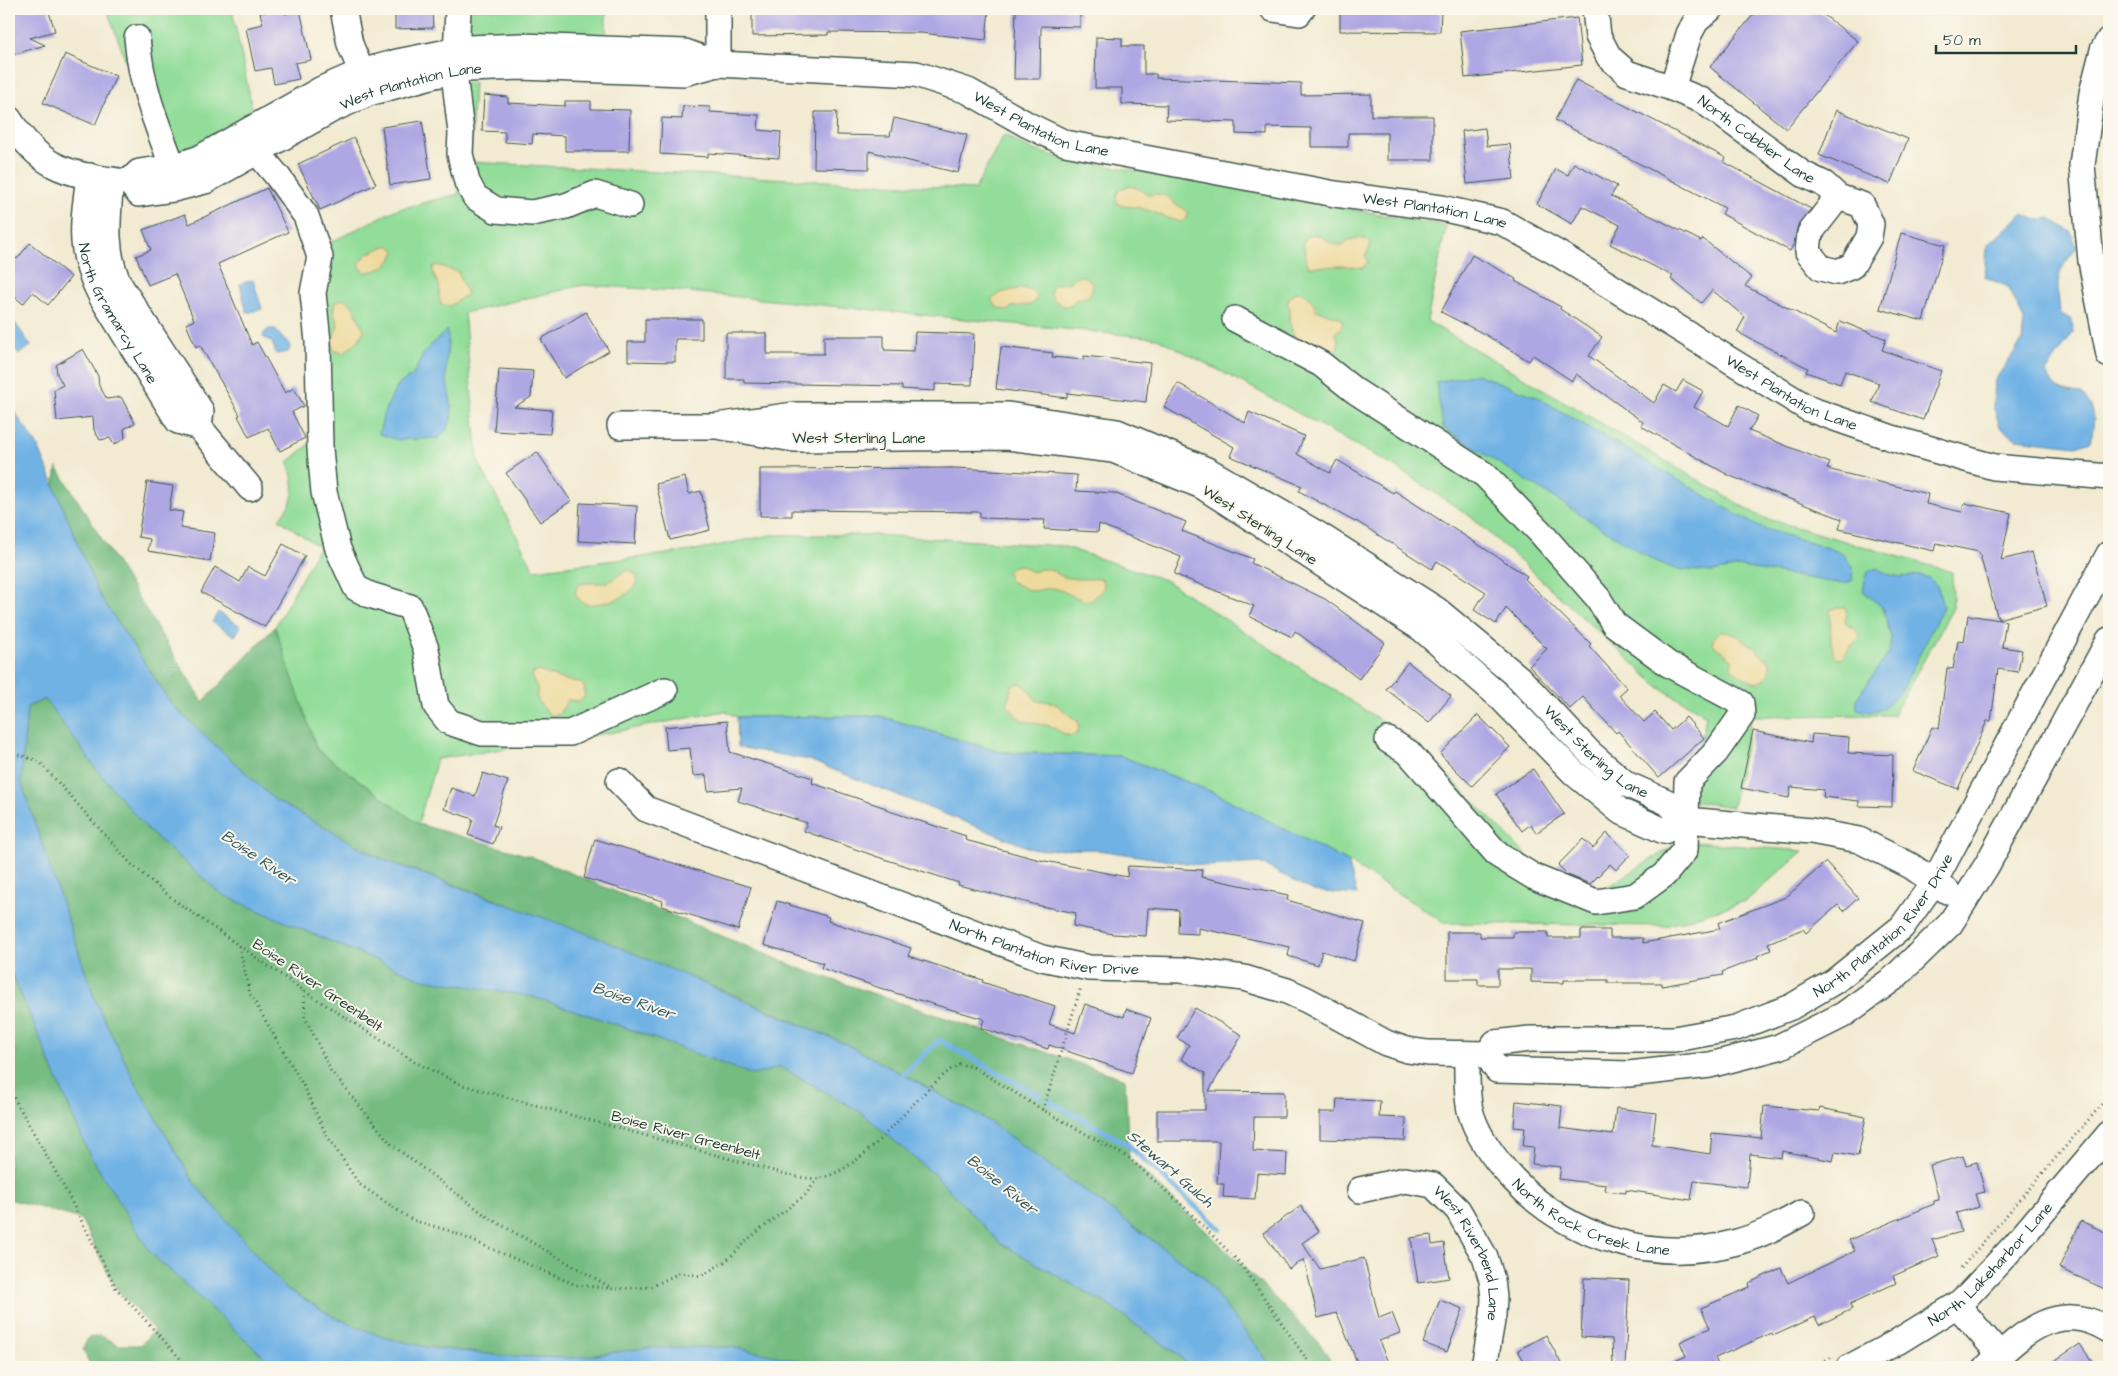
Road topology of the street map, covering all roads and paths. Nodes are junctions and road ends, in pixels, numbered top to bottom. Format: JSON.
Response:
{"nodes":[{"id":1,"x":343,"y":9,"type":"edge"},
{"id":2,"x":458,"y":9,"type":"edge"},
{"id":3,"x":718,"y":9,"type":"edge"},
{"id":4,"x":1273,"y":9,"type":"edge"},
{"id":5,"x":1302,"y":9,"type":"edge"},
{"id":6,"x":1595,"y":9,"type":"edge"},
{"id":7,"x":1710,"y":9,"type":"edge"},
{"id":8,"x":137,"y":38,"type":"dead end"},
{"id":9,"x":2109,"y":40,"type":"edge"},
{"id":10,"x":456,"y":61,"type":"junction"},
{"id":11,"x":718,"y":64,"type":"junction"},
{"id":12,"x":2104,"y":69,"type":"edge"},
{"id":13,"x":365,"y":82,"type":"junction"},
{"id":14,"x":1672,"y":88,"type":"junction"},
{"id":15,"x":9,"y":118,"type":"edge"},
{"id":16,"x":250,"y":143,"type":"junction"},
{"id":17,"x":173,"y":167,"type":"junction"},
{"id":18,"x":109,"y":179,"type":"junction"},
{"id":19,"x":1838,"y":197,"type":"dead end"},
{"id":20,"x":630,"y":205,"type":"dead end"},
{"id":21,"x":1235,"y":319,"type":"dead end"},
{"id":22,"x":2109,"y":355,"type":"edge"},
{"id":23,"x":620,"y":426,"type":"dead end"},
{"id":24,"x":2109,"y":477,"type":"edge"},
{"id":25,"x":250,"y":488,"type":"dead end"},
{"id":26,"x":2109,"y":554,"type":"edge"},
{"id":27,"x":2109,"y":640,"type":"edge"},
{"id":28,"x":665,"y":690,"type":"dead end"},
{"id":29,"x":1388,"y":740,"type":"dead end"},
{"id":30,"x":9,"y":752,"type":"edge"},
{"id":31,"x":619,"y":781,"type":"dead end"},
{"id":32,"x":1686,"y":820,"type":"junction"},
{"id":33,"x":1934,"y":882,"type":"junction"},
{"id":34,"x":1963,"y":902,"type":"junction"},
{"id":35,"x":238,"y":945,"type":"junction"},
{"id":36,"x":1082,"y":984,"type":"dead end"},
{"id":37,"x":304,"y":991,"type":"junction"},
{"id":38,"x":1477,"y":1054,"type":"junction"},
{"id":39,"x":9,"y":1089,"type":"edge"},
{"id":40,"x":2109,"y":1096,"type":"edge"},
{"id":41,"x":1043,"y":1110,"type":"junction"},
{"id":42,"x":2109,"y":1134,"type":"edge"},
{"id":43,"x":818,"y":1178,"type":"junction"},
{"id":44,"x":1360,"y":1190,"type":"dead end"},
{"id":45,"x":1802,"y":1213,"type":"dead end"},
{"id":46,"x":1959,"y":1270,"type":"dead end"},
{"id":47,"x":615,"y":1289,"type":"junction"},
{"id":48,"x":1963,"y":1300,"type":"junction"},
{"id":49,"x":2109,"y":1330,"type":"edge"},
{"id":50,"x":2000,"y":1355,"type":"edge"},
{"id":51,"x":1842,"y":1362,"type":"edge"},
{"id":52,"x":188,"y":1367,"type":"edge"},
{"id":53,"x":1312,"y":1367,"type":"edge"},
{"id":54,"x":1484,"y":1367,"type":"edge"},
{"id":55,"x":1812,"y":1367,"type":"edge"}],
"edges":[{"from":1,"to":13,"type":"street"},
{"from":2,"to":10,"type":"street"},
{"from":3,"to":11,"type":"street"},
{"from":4,"to":5,"type":"street"},
{"from":6,"to":14,"type":"street","name":"North Cobbler Lane"},
{"from":7,"to":14,"type":"street"},
{"from":8,"to":17,"type":"street"},
{"from":9,"to":12,"type":"street"},
{"from":10,"to":11,"type":"street","name":"West Plantation Lane"},
{"from":10,"to":13,"type":"street","name":"West Plantation Lane"},
{"from":10,"to":20,"type":"street"},
{"from":11,"to":24,"type":"street","name":"West Plantation Lane"},
{"from":12,"to":22,"type":"street"},
{"from":13,"to":16,"type":"street","name":"West Plantation Lane"},
{"from":14,"to":19,"type":"street","name":"North Cobbler Lane"},
{"from":15,"to":18,"type":"street","name":"West Plantation Lane"},
{"from":16,"to":17,"type":"street","name":"West Plantation Lane"},
{"from":16,"to":18,"type":"street","name":"West Plantation Lane"},
{"from":16,"to":28,"type":"street"},
{"from":17,"to":18,"type":"street","name":"West Plantation Lane"},
{"from":18,"to":25,"type":"street","name":"North Gramarcy Lane"},
{"from":21,"to":32,"type":"street"},
{"from":23,"to":32,"type":"street","name":"West Sterling Lane"},
{"from":26,"to":33,"type":"street","name":"North Plantation River Drive"},
{"from":27,"to":34,"type":"street"},
{"from":29,"to":32,"type":"street"},
{"from":30,"to":35,"type":"path","name":"Boise River Greenbelt"},
{"from":31,"to":38,"type":"street","name":"North Plantation River Drive"},
{"from":32,"to":33,"type":"street"},
{"from":33,"to":34,"type":"street"},
{"from":33,"to":38,"type":"street","name":"North Plantation River Drive"},
{"from":34,"to":38,"type":"street"},
{"from":35,"to":37,"type":"path","name":"Boise River Greenbelt"},
{"from":35,"to":47,"type":"path"},
{"from":36,"to":41,"type":"path"},
{"from":37,"to":43,"type":"path","name":"Boise River Greenbelt"},
{"from":37,"to":47,"type":"path"},
{"from":38,"to":45,"type":"street","name":"North Rock Creek Lane"},
{"from":39,"to":52,"type":"path"},
{"from":40,"to":46,"type":"path"},
{"from":41,"to":43,"type":"path","name":"Boise River Greenbelt"},
{"from":41,"to":53,"type":"path","name":"Boise River Greenbelt"},
{"from":42,"to":48,"type":"street","name":"North Lakeharbor Lane"},
{"from":43,"to":47,"type":"path"},
{"from":44,"to":54,"type":"street","name":"West Riverbend Lane"},
{"from":48,"to":50,"type":"street"},
{"from":48,"to":51,"type":"street","name":"North Lakeharbor Lane"},
{"from":49,"to":50,"type":"street"},
{"from":51,"to":55,"type":"path"}]}
